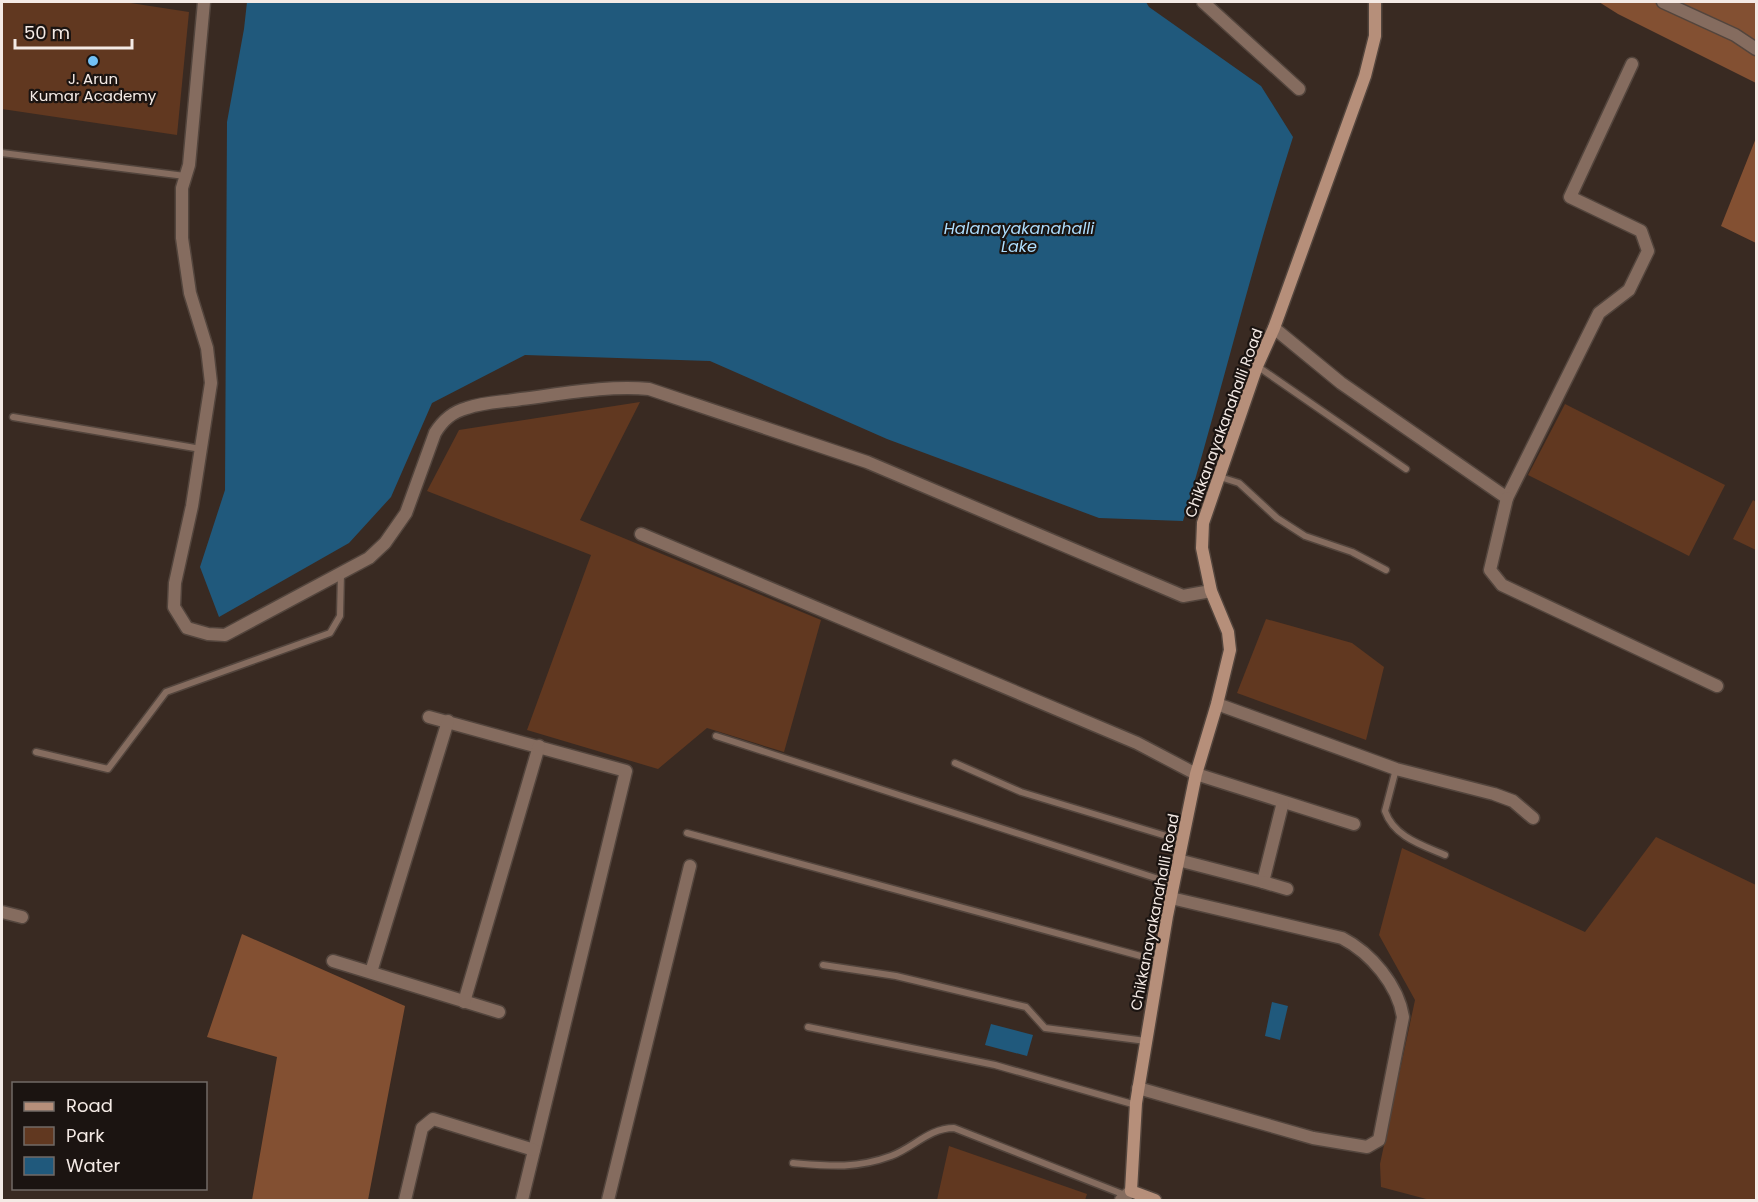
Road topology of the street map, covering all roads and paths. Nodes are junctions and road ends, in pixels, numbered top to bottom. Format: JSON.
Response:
{"nodes":[{"id":1,"x":204,"y":2,"type":"edge"},
{"id":2,"x":1203,"y":2,"type":"edge"},
{"id":3,"x":1375,"y":2,"type":"edge"},
{"id":4,"x":1663,"y":2,"type":"edge"},
{"id":5,"x":1756,"y":49,"type":"edge"},
{"id":6,"x":1632,"y":64,"type":"dead end"},
{"id":7,"x":1299,"y":89,"type":"dead end"},
{"id":8,"x":2,"y":153,"type":"edge"},
{"id":9,"x":186,"y":176,"type":"junction"},
{"id":10,"x":1274,"y":328,"type":"junction"},
{"id":11,"x":1257,"y":366,"type":"junction"},
{"id":12,"x":13,"y":417,"type":"dead end"},
{"id":13,"x":201,"y":449,"type":"junction"},
{"id":14,"x":1406,"y":469,"type":"dead end"},
{"id":15,"x":1219,"y":477,"type":"junction"},
{"id":16,"x":1507,"y":498,"type":"junction"},
{"id":17,"x":641,"y":534,"type":"dead end"},
{"id":18,"x":1386,"y":570,"type":"dead end"},
{"id":19,"x":341,"y":572,"type":"junction"},
{"id":20,"x":1211,"y":591,"type":"junction"},
{"id":21,"x":1717,"y":686,"type":"dead end"},
{"id":22,"x":1217,"y":704,"type":"junction"},
{"id":23,"x":429,"y":717,"type":"dead end"},
{"id":24,"x":448,"y":721,"type":"junction"},
{"id":25,"x":716,"y":736,"type":"dead end"},
{"id":26,"x":539,"y":746,"type":"junction"},
{"id":27,"x":36,"y":752,"type":"dead end"},
{"id":28,"x":955,"y":762,"type":"dead end"},
{"id":29,"x":1396,"y":769,"type":"junction"},
{"id":30,"x":1196,"y":774,"type":"junction"},
{"id":31,"x":1283,"y":802,"type":"junction"},
{"id":32,"x":1533,"y":818,"type":"dead end"},
{"id":33,"x":1354,"y":824,"type":"dead end"},
{"id":34,"x":687,"y":833,"type":"dead end"},
{"id":35,"x":1183,"y":841,"type":"junction"},
{"id":36,"x":1445,"y":855,"type":"dead end"},
{"id":37,"x":1178,"y":860,"type":"junction"},
{"id":38,"x":690,"y":866,"type":"dead end"},
{"id":39,"x":1263,"y":882,"type":"junction"},
{"id":40,"x":1174,"y":884,"type":"junction"},
{"id":41,"x":1287,"y":889,"type":"dead end"},
{"id":42,"x":1171,"y":898,"type":"junction"},
{"id":43,"x":2,"y":912,"type":"edge"},
{"id":44,"x":22,"y":917,"type":"dead end"},
{"id":45,"x":333,"y":961,"type":"dead end"},
{"id":46,"x":1160,"y":961,"type":"junction"},
{"id":47,"x":823,"y":965,"type":"dead end"},
{"id":48,"x":371,"y":972,"type":"junction"},
{"id":49,"x":464,"y":1002,"type":"junction"},
{"id":50,"x":499,"y":1012,"type":"dead end"},
{"id":51,"x":808,"y":1027,"type":"dead end"},
{"id":52,"x":1146,"y":1041,"type":"junction"},
{"id":53,"x":1138,"y":1088,"type":"junction"},
{"id":54,"x":1136,"y":1105,"type":"junction"},
{"id":55,"x":534,"y":1150,"type":"junction"},
{"id":56,"x":793,"y":1163,"type":"dead end"},
{"id":57,"x":1126,"y":1196,"type":"edge"},
{"id":58,"x":405,"y":1200,"type":"edge"},
{"id":59,"x":522,"y":1200,"type":"edge"},
{"id":60,"x":608,"y":1200,"type":"edge"},
{"id":61,"x":1155,"y":1200,"type":"edge"}],
"edges":[{"from":1,"to":9,"type":"street"},
{"from":2,"to":7,"type":"street"},
{"from":3,"to":10,"type":"main road","name":"Chikkanayakanahalli Road"},
{"from":4,"to":5,"type":"street"},
{"from":6,"to":16,"type":"street"},
{"from":8,"to":9,"type":"lane"},
{"from":9,"to":13,"type":"street"},
{"from":10,"to":11,"type":"main road","name":"Chikkanayakanahalli Road"},
{"from":10,"to":16,"type":"street"},
{"from":11,"to":14,"type":"lane"},
{"from":11,"to":15,"type":"main road","name":"Chikkanayakanahalli Road"},
{"from":12,"to":13,"type":"lane"},
{"from":13,"to":19,"type":"street"},
{"from":15,"to":18,"type":"lane"},
{"from":15,"to":20,"type":"main road","name":"Chikkanayakanahalli Road"},
{"from":16,"to":21,"type":"street"},
{"from":17,"to":30,"type":"street"},
{"from":19,"to":20,"type":"street"},
{"from":19,"to":27,"type":"lane"},
{"from":20,"to":22,"type":"main road","name":"Chikkanayakanahalli Road"},
{"from":22,"to":29,"type":"street"},
{"from":22,"to":30,"type":"main road","name":"Chikkanayakanahalli Road"},
{"from":23,"to":24,"type":"street"},
{"from":24,"to":26,"type":"street"},
{"from":24,"to":48,"type":"street"},
{"from":25,"to":40,"type":"lane"},
{"from":26,"to":49,"type":"street"},
{"from":26,"to":55,"type":"street"},
{"from":28,"to":35,"type":"lane"},
{"from":29,"to":32,"type":"street"},
{"from":29,"to":36,"type":"lane"},
{"from":30,"to":31,"type":"street"},
{"from":30,"to":35,"type":"main road","name":"Chikkanayakanahalli Road"},
{"from":31,"to":33,"type":"street"},
{"from":31,"to":39,"type":"street"},
{"from":34,"to":46,"type":"lane"},
{"from":35,"to":37,"type":"main road","name":"Chikkanayakanahalli Road"},
{"from":37,"to":39,"type":"street"},
{"from":37,"to":40,"type":"main road","name":"Chikkanayakanahalli Road"},
{"from":38,"to":60,"type":"street"},
{"from":39,"to":41,"type":"street"},
{"from":40,"to":42,"type":"main road","name":"Chikkanayakanahalli Road"},
{"from":42,"to":46,"type":"main road","name":"Chikkanayakanahalli Road"},
{"from":42,"to":53,"type":"street"},
{"from":43,"to":44,"type":"street"},
{"from":45,"to":48,"type":"street"},
{"from":46,"to":52,"type":"main road","name":"Chikkanayakanahalli Road"},
{"from":47,"to":52,"type":"lane"},
{"from":48,"to":49,"type":"street"},
{"from":49,"to":50,"type":"street"},
{"from":51,"to":54,"type":"lane"},
{"from":52,"to":53,"type":"main road","name":"Chikkanayakanahalli Road"},
{"from":53,"to":54,"type":"main road","name":"Chikkanayakanahalli Road"},
{"from":54,"to":57,"type":"main road","name":"Chikkanayakanahalli Road"},
{"from":55,"to":58,"type":"street"},
{"from":55,"to":59,"type":"street"},
{"from":56,"to":57,"type":"lane"},
{"from":57,"to":61,"type":"main road"}]}
